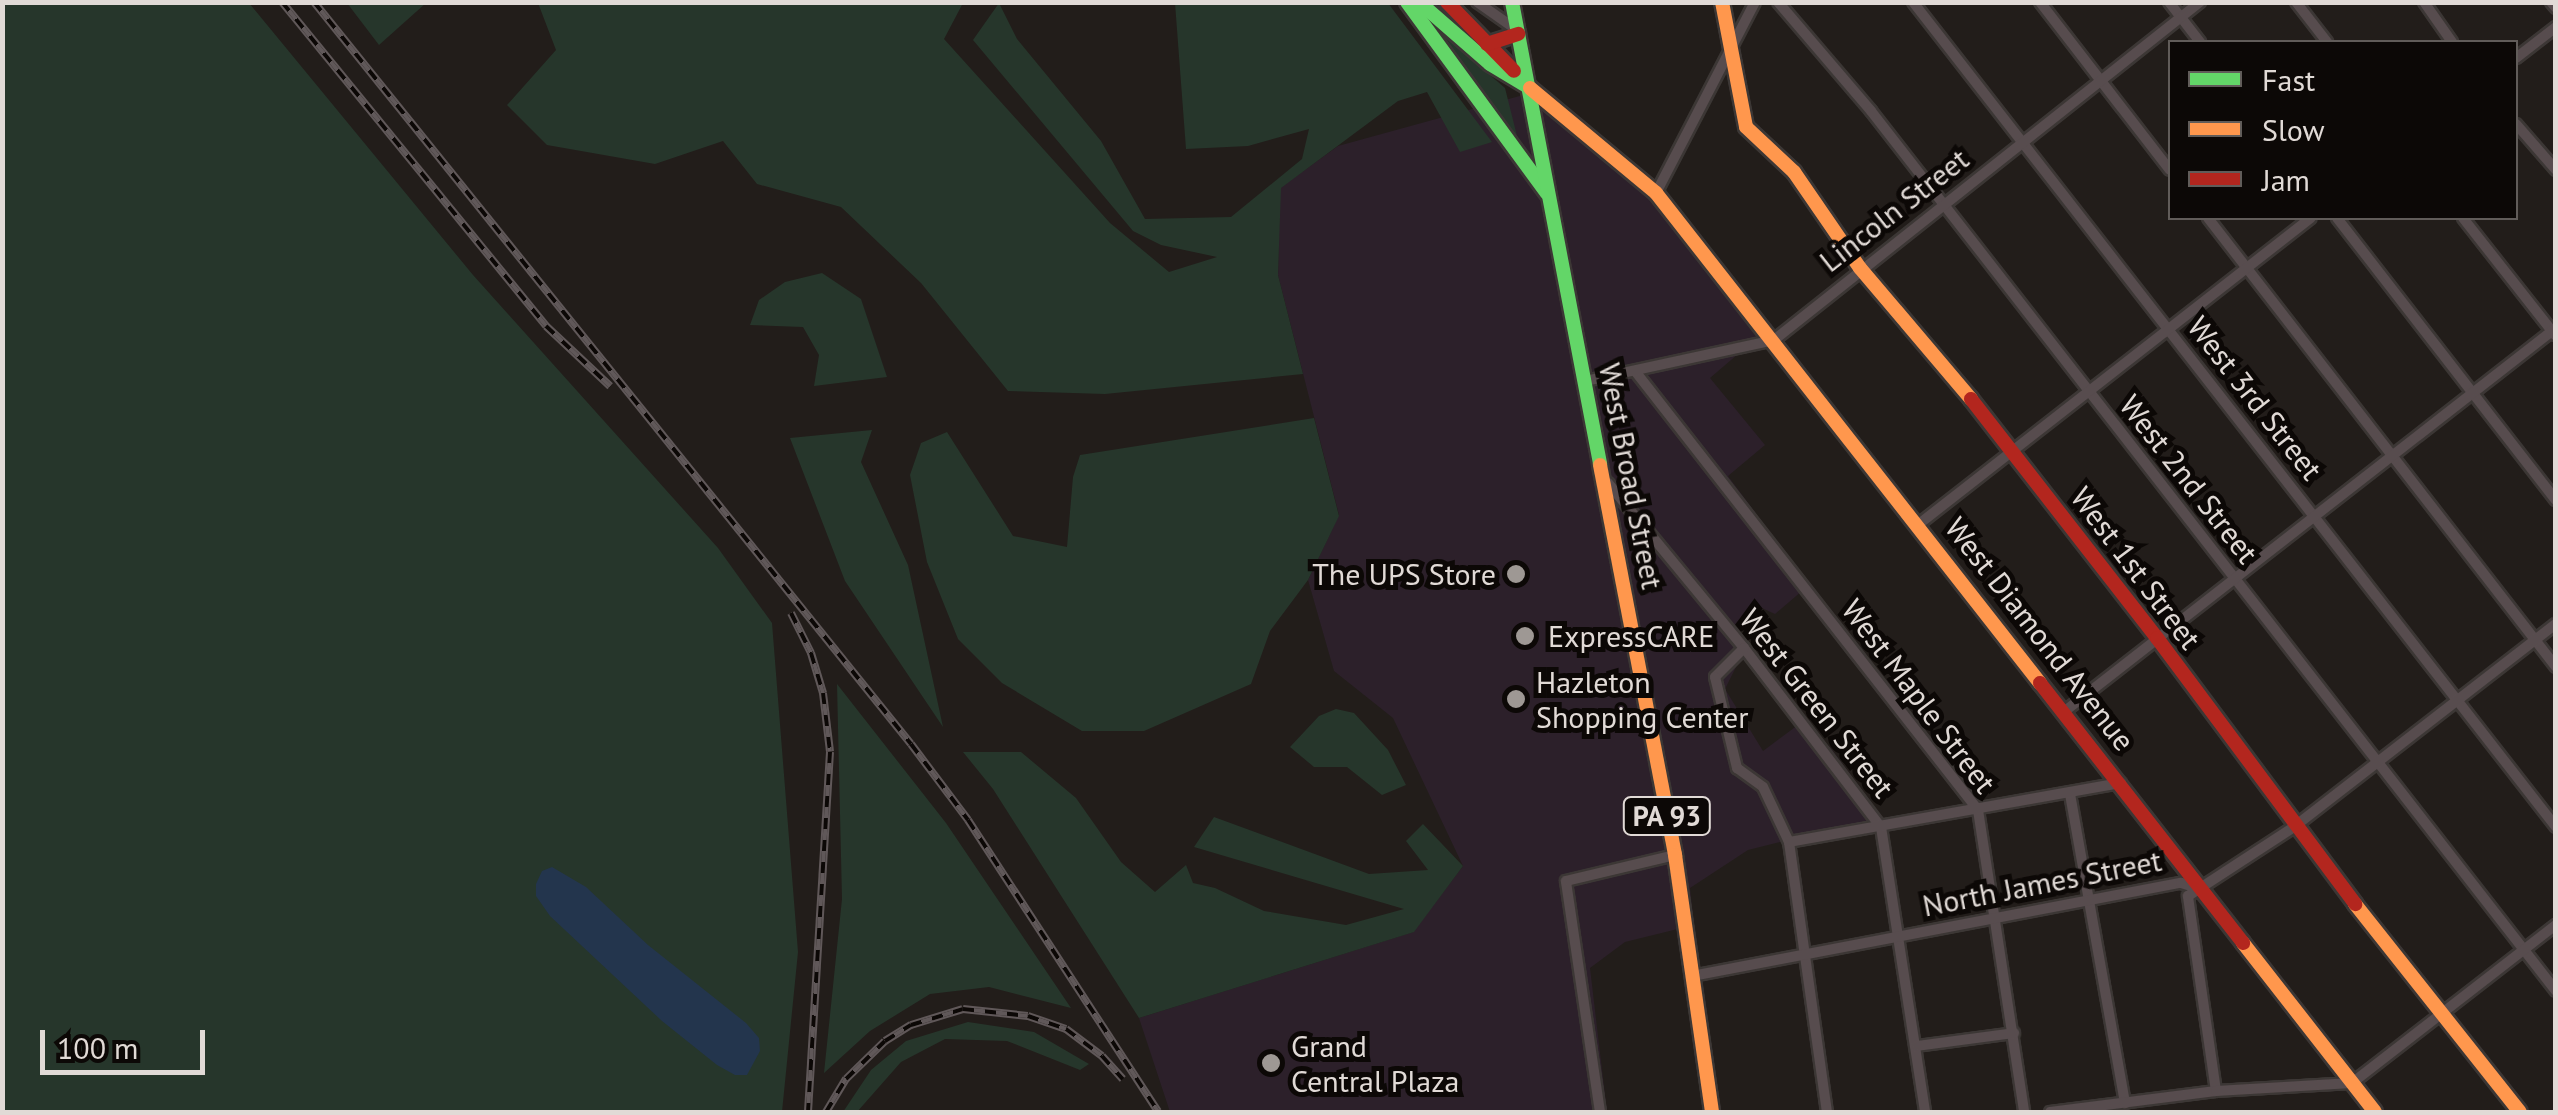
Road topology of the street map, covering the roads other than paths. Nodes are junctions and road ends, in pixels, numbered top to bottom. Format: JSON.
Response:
{"nodes":[{"id":1,"x":1408,"y":2,"type":"edge"},
{"id":2,"x":1419,"y":2,"type":"edge"},
{"id":3,"x":1447,"y":2,"type":"edge"},
{"id":4,"x":1476,"y":2,"type":"edge"},
{"id":5,"x":1722,"y":2,"type":"edge"},
{"id":6,"x":1755,"y":2,"type":"edge"},
{"id":7,"x":1778,"y":2,"type":"edge"},
{"id":8,"x":1913,"y":2,"type":"edge"},
{"id":9,"x":2040,"y":2,"type":"edge"},
{"id":10,"x":2169,"y":2,"type":"edge"},
{"id":11,"x":2200,"y":2,"type":"edge"},
{"id":12,"x":2296,"y":2,"type":"edge"},
{"id":13,"x":2424,"y":2,"type":"edge"},
{"id":14,"x":2551,"y":2,"type":"edge"},
{"id":15,"x":1515,"y":4,"type":"edge"},
{"id":16,"x":2556,"y":8,"type":"edge"},
{"id":17,"x":1491,"y":16,"type":"junction"},
{"id":18,"x":2181,"y":18,"type":"junction"},
{"id":19,"x":2556,"y":27,"type":"edge"},
{"id":20,"x":1517,"y":32,"type":"junction"},
{"id":21,"x":2198,"y":40,"type":"edge"},
{"id":22,"x":2325,"y":40,"type":"edge"},
{"id":23,"x":2451,"y":40,"type":"edge"},
{"id":24,"x":1487,"y":44,"type":"junction"},
{"id":25,"x":1731,"y":52,"type":"junction"},
{"id":26,"x":2518,"y":56,"type":"edge"},
{"id":27,"x":2101,"y":80,"type":"junction"},
{"id":28,"x":1530,"y":88,"type":"junction"},
{"id":29,"x":2518,"y":126,"type":"edge"},
{"id":30,"x":2023,"y":141,"type":"junction"},
{"id":31,"x":2168,"y":167,"type":"edge"},
{"id":32,"x":2556,"y":170,"type":"edge"},
{"id":33,"x":1548,"y":194,"type":"junction"},
{"id":34,"x":1656,"y":194,"type":"junction"},
{"id":35,"x":1942,"y":204,"type":"junction"},
{"id":36,"x":2210,"y":220,"type":"edge"},
{"id":37,"x":2308,"y":220,"type":"edge"},
{"id":38,"x":2338,"y":220,"type":"edge"},
{"id":39,"x":2465,"y":220,"type":"edge"},
{"id":40,"x":1860,"y":268,"type":"junction"},
{"id":41,"x":2247,"y":268,"type":"junction"},
{"id":42,"x":2169,"y":328,"type":"junction"},
{"id":43,"x":2554,"y":332,"type":"edge"},
{"id":44,"x":1774,"y":340,"type":"junction"},
{"id":45,"x":1635,"y":371,"type":"junction"},
{"id":46,"x":1585,"y":381,"type":"junction"},
{"id":47,"x":2089,"y":391,"type":"junction"},
{"id":48,"x":2472,"y":392,"type":"junction"},
{"id":49,"x":2012,"y":451,"type":"junction"},
{"id":50,"x":2392,"y":455,"type":"junction"},
{"id":51,"x":1605,"y":480,"type":"junction"},
{"id":52,"x":2556,"y":500,"type":"edge"},
{"id":53,"x":2314,"y":516,"type":"junction"},
{"id":54,"x":1919,"y":524,"type":"junction"},
{"id":55,"x":2234,"y":578,"type":"junction"},
{"id":56,"x":2556,"y":624,"type":"edge"},
{"id":57,"x":2158,"y":638,"type":"junction"},
{"id":58,"x":2534,"y":640,"type":"junction"},
{"id":59,"x":1744,"y":648,"type":"junction"},
{"id":60,"x":2556,"y":666,"type":"edge"},
{"id":61,"x":2456,"y":701,"type":"junction"},
{"id":62,"x":2065,"y":711,"type":"junction"},
{"id":63,"x":2375,"y":763,"type":"junction"},
{"id":64,"x":2121,"y":783,"type":"junction"},
{"id":65,"x":2070,"y":794,"type":"junction"},
{"id":66,"x":1978,"y":810,"type":"junction"},
{"id":67,"x":2556,"y":826,"type":"edge"},
{"id":68,"x":1882,"y":827,"type":"junction"},
{"id":69,"x":2294,"y":827,"type":"junction"},
{"id":70,"x":1789,"y":842,"type":"junction"},
{"id":71,"x":1675,"y":855,"type":"junction"},
{"id":72,"x":2202,"y":890,"type":"junction"},
{"id":73,"x":2089,"y":900,"type":"junction"},
{"id":74,"x":1994,"y":916,"type":"junction"},
{"id":75,"x":2556,"y":925,"type":"edge"},
{"id":76,"x":1901,"y":935,"type":"junction"},
{"id":77,"x":2523,"y":950,"type":"junction"},
{"id":78,"x":1803,"y":956,"type":"junction"},
{"id":79,"x":1692,"y":976,"type":"junction"},
{"id":80,"x":2556,"y":992,"type":"edge"},
{"id":81,"x":2442,"y":1012,"type":"junction"},
{"id":82,"x":2014,"y":1032,"type":"junction"},
{"id":83,"x":1917,"y":1046,"type":"junction"},
{"id":84,"x":2352,"y":1082,"type":"junction"},
{"id":85,"x":2216,"y":1091,"type":"junction"},
{"id":86,"x":2126,"y":1103,"type":"junction"},
{"id":87,"x":1600,"y":1112,"type":"edge"},
{"id":88,"x":1712,"y":1112,"type":"edge"},
{"id":89,"x":1827,"y":1112,"type":"edge"},
{"id":90,"x":1925,"y":1112,"type":"edge"},
{"id":91,"x":2024,"y":1112,"type":"edge"},
{"id":92,"x":2050,"y":1112,"type":"edge"},
{"id":93,"x":2375,"y":1112,"type":"edge"},
{"id":94,"x":2520,"y":1112,"type":"edge"}],
"edges":[{"from":1,"to":33,"type":"main road"},
{"from":2,"to":28,"type":"main road"},
{"from":3,"to":24,"type":"main road"},
{"from":4,"to":17,"type":"street"},
{"from":5,"to":25,"type":"main road","name":"West 1st Street"},
{"from":6,"to":25,"type":"street"},
{"from":7,"to":35,"type":"street","name":"West 2nd Street"},
{"from":8,"to":30,"type":"street","name":"West 3rd Street"},
{"from":9,"to":27,"type":"street"},
{"from":10,"to":18,"type":"street"},
{"from":11,"to":18,"type":"street","name":"Lincoln Street"},
{"from":12,"to":22,"type":"street"},
{"from":13,"to":23,"type":"street"},
{"from":14,"to":16,"type":"street"},
{"from":15,"to":17,"type":"street"},
{"from":15,"to":20,"type":"main road","number":"PA 93"},
{"from":17,"to":20,"type":"street"},
{"from":18,"to":21,"type":"street"},
{"from":18,"to":27,"type":"street","name":"Lincoln Street"},
{"from":19,"to":26,"type":"street"},
{"from":20,"to":24,"type":"main road"},
{"from":20,"to":28,"type":"main road","number":"PA 93"},
{"from":24,"to":28,"type":"main road"},
{"from":25,"to":34,"type":"street"},
{"from":25,"to":40,"type":"main road","name":"West 1st Street"},
{"from":27,"to":30,"type":"street","name":"Lincoln Street"},
{"from":27,"to":31,"type":"street"},
{"from":28,"to":33,"type":"main road","name":"West Broad Street","number":"PA 93"},
{"from":28,"to":34,"type":"main road","name":"West Diamond Avenue"},
{"from":29,"to":32,"type":"street"},
{"from":30,"to":35,"type":"street","name":"Lincoln Street"},
{"from":30,"to":42,"type":"street","name":"West 3rd Street"},
{"from":33,"to":46,"type":"main road","name":"West Broad Street","number":"PA 93"},
{"from":34,"to":44,"type":"main road","name":"West Diamond Avenue"},
{"from":35,"to":40,"type":"street","name":"Lincoln Street"},
{"from":35,"to":47,"type":"street","name":"West 2nd Street"},
{"from":36,"to":41,"type":"street"},
{"from":37,"to":41,"type":"street"},
{"from":38,"to":48,"type":"street"},
{"from":39,"to":43,"type":"street"},
{"from":40,"to":44,"type":"street","name":"Lincoln Street"},
{"from":40,"to":49,"type":"main road","name":"West 1st Street"},
{"from":41,"to":42,"type":"street"},
{"from":41,"to":50,"type":"street"},
{"from":42,"to":47,"type":"street"},
{"from":42,"to":53,"type":"street","name":"West 3rd Street"},
{"from":43,"to":48,"type":"street"},
{"from":44,"to":45,"type":"street","name":"Lincoln Street"},
{"from":44,"to":54,"type":"main road","name":"West Diamond Avenue"},
{"from":45,"to":46,"type":"street","name":"Lincoln Street"},
{"from":45,"to":66,"type":"street","name":"West Maple Street"},
{"from":46,"to":51,"type":"main road","name":"West Broad Street","number":"PA 93"},
{"from":47,"to":49,"type":"street"},
{"from":47,"to":55,"type":"street","name":"West 2nd Street"},
{"from":48,"to":50,"type":"street"},
{"from":48,"to":52,"type":"street"},
{"from":49,"to":54,"type":"street"},
{"from":49,"to":57,"type":"main road","name":"West 1st Street"},
{"from":50,"to":53,"type":"street"},
{"from":50,"to":58,"type":"street"},
{"from":51,"to":59,"type":"street","name":"West Green Street"},
{"from":51,"to":71,"type":"main road","name":"West Broad Street","number":"PA 93"},
{"from":53,"to":55,"type":"street"},
{"from":53,"to":61,"type":"street","name":"West 3rd Street"},
{"from":54,"to":62,"type":"main road","name":"West Diamond Avenue"},
{"from":55,"to":57,"type":"street"},
{"from":55,"to":63,"type":"street","name":"West 2nd Street"},
{"from":56,"to":58,"type":"street","name":"North James Street"},
{"from":57,"to":62,"type":"street"},
{"from":57,"to":69,"type":"main road","name":"West 1st Street"},
{"from":58,"to":60,"type":"street"},
{"from":58,"to":61,"type":"street","name":"North James Street"},
{"from":59,"to":68,"type":"street","name":"West Green Street"},
{"from":59,"to":70,"type":"street"},
{"from":61,"to":63,"type":"street","name":"North James Street"},
{"from":61,"to":67,"type":"street","name":"West 3rd Street"},
{"from":62,"to":64,"type":"main road","name":"West Diamond Avenue"},
{"from":63,"to":69,"type":"street","name":"North James Street"},
{"from":63,"to":77,"type":"street","name":"West 2nd Street"},
{"from":64,"to":65,"type":"street"},
{"from":64,"to":72,"type":"main road","name":"West Diamond Avenue"},
{"from":65,"to":66,"type":"street"},
{"from":65,"to":73,"type":"street"},
{"from":66,"to":68,"type":"street"},
{"from":66,"to":74,"type":"street","name":"West Maple Street"},
{"from":68,"to":70,"type":"street"},
{"from":68,"to":76,"type":"street","name":"West Green Street"},
{"from":69,"to":72,"type":"street","name":"North James Street"},
{"from":69,"to":81,"type":"main road","name":"West 1st Street"},
{"from":70,"to":78,"type":"street"},
{"from":71,"to":79,"type":"main road","name":"West Broad Street","number":"PA 93"},
{"from":71,"to":87,"type":"street"},
{"from":72,"to":73,"type":"street","name":"North James Street"},
{"from":72,"to":84,"type":"main road","name":"West Diamond Avenue"},
{"from":72,"to":85,"type":"street"},
{"from":73,"to":74,"type":"street","name":"North James Street"},
{"from":73,"to":86,"type":"street"},
{"from":74,"to":76,"type":"street","name":"North James Street"},
{"from":74,"to":82,"type":"street","name":"West Maple Street"},
{"from":75,"to":77,"type":"street"},
{"from":76,"to":78,"type":"street","name":"North James Street"},
{"from":76,"to":83,"type":"street","name":"West Green Street"},
{"from":77,"to":80,"type":"street","name":"West 2nd Street"},
{"from":77,"to":81,"type":"street"},
{"from":78,"to":79,"type":"street","name":"North James Street"},
{"from":78,"to":89,"type":"street"},
{"from":79,"to":88,"type":"main road","name":"West Broad Street","number":"PA 93"},
{"from":81,"to":84,"type":"street"},
{"from":81,"to":94,"type":"main road","name":"West 1st Street"},
{"from":82,"to":83,"type":"street"},
{"from":82,"to":91,"type":"street","name":"West Maple Street"},
{"from":83,"to":90,"type":"street","name":"West Green Street"},
{"from":84,"to":85,"type":"street"},
{"from":84,"to":93,"type":"main road","name":"West Diamond Avenue"},
{"from":85,"to":86,"type":"street"},
{"from":86,"to":92,"type":"street"}]}
